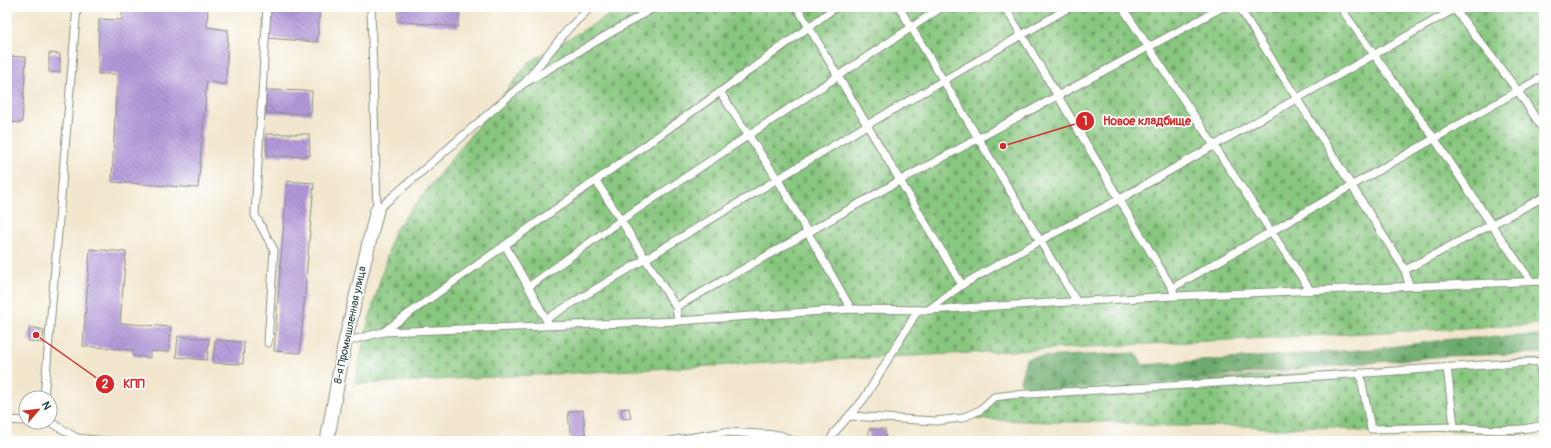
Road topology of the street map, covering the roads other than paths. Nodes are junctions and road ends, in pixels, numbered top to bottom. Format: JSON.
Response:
{"nodes":[{"id":1,"x":78,"y":7,"type":"edge"},
{"id":2,"x":267,"y":7,"type":"edge"},
{"id":3,"x":371,"y":7,"type":"edge"},
{"id":4,"x":591,"y":7,"type":"edge"},
{"id":5,"x":655,"y":7,"type":"edge"},
{"id":6,"x":797,"y":7,"type":"edge"},
{"id":7,"x":836,"y":7,"type":"edge"},
{"id":8,"x":899,"y":7,"type":"edge"},
{"id":9,"x":942,"y":7,"type":"edge"},
{"id":10,"x":1005,"y":7,"type":"edge"},
{"id":11,"x":1070,"y":7,"type":"edge"},
{"id":12,"x":1122,"y":7,"type":"edge"},
{"id":13,"x":1223,"y":7,"type":"edge"},
{"id":14,"x":1239,"y":7,"type":"edge"},
{"id":15,"x":1340,"y":7,"type":"edge"},
{"id":16,"x":1455,"y":8,"type":"edge"},
{"id":17,"x":809,"y":26,"type":"junction"},
{"id":18,"x":911,"y":28,"type":"junction"},
{"id":19,"x":1022,"y":35,"type":"junction"},
{"id":20,"x":1149,"y":46,"type":"junction"},
{"id":21,"x":1374,"y":55,"type":"junction"},
{"id":22,"x":838,"y":76,"type":"junction"},
{"id":23,"x":1544,"y":76,"type":"edge"},
{"id":24,"x":944,"y":82,"type":"junction"},
{"id":25,"x":523,"y":84,"type":"junction"},
{"id":26,"x":1518,"y":91,"type":"junction"},
{"id":27,"x":720,"y":92,"type":"junction"},
{"id":28,"x":1058,"y":97,"type":"junction"},
{"id":29,"x":1297,"y":98,"type":"junction"},
{"id":30,"x":867,"y":126,"type":"junction"},
{"id":31,"x":1544,"y":131,"type":"edge"},
{"id":32,"x":750,"y":135,"type":"junction"},
{"id":33,"x":1434,"y":138,"type":"junction"},
{"id":34,"x":979,"y":139,"type":"junction"},
{"id":35,"x":1214,"y":146,"type":"junction"},
{"id":36,"x":778,"y":180,"type":"junction"},
{"id":37,"x":596,"y":181,"type":"junction"},
{"id":38,"x":899,"y":181,"type":"junction"},
{"id":39,"x":1351,"y":185,"type":"junction"},
{"id":40,"x":1544,"y":197,"type":"edge"},
{"id":41,"x":1120,"y":199,"type":"junction"},
{"id":42,"x":377,"y":210,"type":"junction"},
{"id":43,"x":621,"y":220,"type":"junction"},
{"id":44,"x":1491,"y":224,"type":"junction"},
{"id":45,"x":1270,"y":231,"type":"junction"},
{"id":46,"x":808,"y":233,"type":"junction"},
{"id":47,"x":1041,"y":240,"type":"junction"},
{"id":48,"x":505,"y":245,"type":"junction"},
{"id":49,"x":646,"y":258,"type":"junction"},
{"id":50,"x":1405,"y":270,"type":"junction"},
{"id":51,"x":1544,"y":281,"type":"edge"},
{"id":52,"x":1531,"y":282,"type":"junction"},
{"id":53,"x":962,"y":285,"type":"junction"},
{"id":54,"x":1409,"y":285,"type":"junction"},
{"id":55,"x":528,"y":287,"type":"junction"},
{"id":56,"x":1172,"y":288,"type":"junction"},
{"id":57,"x":1310,"y":290,"type":"junction"},
{"id":58,"x":1175,"y":296,"type":"junction"},
{"id":59,"x":1077,"y":302,"type":"junction"},
{"id":60,"x":676,"y":306,"type":"junction"},
{"id":61,"x":851,"y":309,"type":"junction"},
{"id":62,"x":918,"y":310,"type":"junction"},
{"id":63,"x":928,"y":310,"type":"junction"},
{"id":64,"x":678,"y":320,"type":"junction"},
{"id":65,"x":547,"y":322,"type":"junction"},
{"id":66,"x":383,"y":332,"type":"junction"},
{"id":67,"x":345,"y":342,"type":"junction"},
{"id":68,"x":268,"y":343,"type":"dead end"},
{"id":69,"x":1542,"y":361,"type":"edge"},
{"id":70,"x":1447,"y":367,"type":"junction"},
{"id":71,"x":1360,"y":373,"type":"junction"},
{"id":72,"x":45,"y":390,"type":"edge"},
{"id":73,"x":1544,"y":404,"type":"edge"},
{"id":74,"x":849,"y":416,"type":"junction"},
{"id":75,"x":7,"y":420,"type":"edge"},
{"id":76,"x":18,"y":421,"type":"edge"},
{"id":77,"x":58,"y":424,"type":"edge"},
{"id":78,"x":1544,"y":426,"type":"edge"},
{"id":79,"x":1454,"y":427,"type":"junction"},
{"id":80,"x":105,"y":441,"type":"edge"},
{"id":81,"x":327,"y":441,"type":"edge"},
{"id":82,"x":670,"y":441,"type":"edge"},
{"id":83,"x":793,"y":441,"type":"edge"},
{"id":84,"x":830,"y":441,"type":"edge"}],
"edges":[{"from":1,"to":72,"type":"lane"},
{"from":2,"to":68,"type":"lane"},
{"from":3,"to":42,"type":"lane"},
{"from":4,"to":25,"type":"lane"},
{"from":5,"to":25,"type":"lane"},
{"from":6,"to":17,"type":"lane"},
{"from":7,"to":17,"type":"lane"},
{"from":8,"to":18,"type":"lane"},
{"from":9,"to":18,"type":"lane"},
{"from":10,"to":19,"type":"lane"},
{"from":11,"to":19,"type":"lane"},
{"from":12,"to":20,"type":"lane"},
{"from":13,"to":20,"type":"lane"},
{"from":14,"to":29,"type":"lane"},
{"from":15,"to":21,"type":"lane"},
{"from":16,"to":21,"type":"lane"},
{"from":16,"to":26,"type":"lane"},
{"from":17,"to":22,"type":"lane"},
{"from":17,"to":27,"type":"lane"},
{"from":18,"to":22,"type":"lane"},
{"from":18,"to":24,"type":"lane"},
{"from":19,"to":24,"type":"lane"},
{"from":19,"to":28,"type":"lane"},
{"from":20,"to":28,"type":"lane"},
{"from":20,"to":35,"type":"lane"},
{"from":21,"to":29,"type":"lane"},
{"from":21,"to":33,"type":"lane"},
{"from":22,"to":30,"type":"lane"},
{"from":22,"to":32,"type":"lane"},
{"from":23,"to":26,"type":"lane"},
{"from":24,"to":30,"type":"lane"},
{"from":24,"to":34,"type":"lane"},
{"from":25,"to":42,"type":"lane"},
{"from":26,"to":31,"type":"lane"},
{"from":26,"to":33,"type":"lane"},
{"from":27,"to":32,"type":"lane"},
{"from":27,"to":37,"type":"lane"},
{"from":28,"to":34,"type":"lane"},
{"from":28,"to":41,"type":"lane"},
{"from":29,"to":35,"type":"lane"},
{"from":29,"to":39,"type":"lane"},
{"from":30,"to":36,"type":"lane"},
{"from":30,"to":38,"type":"lane"},
{"from":32,"to":36,"type":"lane"},
{"from":32,"to":43,"type":"lane"},
{"from":33,"to":39,"type":"lane"},
{"from":33,"to":44,"type":"lane"},
{"from":34,"to":38,"type":"lane"},
{"from":34,"to":47,"type":"lane"},
{"from":35,"to":41,"type":"lane"},
{"from":35,"to":45,"type":"lane"},
{"from":36,"to":46,"type":"lane"},
{"from":36,"to":49,"type":"lane"},
{"from":37,"to":43,"type":"lane"},
{"from":37,"to":48,"type":"lane"},
{"from":38,"to":46,"type":"lane"},
{"from":38,"to":53,"type":"lane"},
{"from":39,"to":45,"type":"lane"},
{"from":39,"to":50,"type":"lane"},
{"from":40,"to":44,"type":"lane"},
{"from":41,"to":47,"type":"lane"},
{"from":41,"to":56,"type":"lane"},
{"from":42,"to":67,"type":"street","name":"8-я Промышленная улица"},
{"from":43,"to":49,"type":"lane"},
{"from":43,"to":55,"type":"lane"},
{"from":44,"to":50,"type":"lane"},
{"from":44,"to":52,"type":"lane"},
{"from":45,"to":56,"type":"lane"},
{"from":45,"to":57,"type":"lane"},
{"from":46,"to":60,"type":"lane"},
{"from":46,"to":61,"type":"lane"},
{"from":47,"to":53,"type":"lane"},
{"from":47,"to":59,"type":"lane"},
{"from":48,"to":55,"type":"lane"},
{"from":48,"to":66,"type":"lane"},
{"from":49,"to":60,"type":"lane"},
{"from":49,"to":65,"type":"lane"},
{"from":50,"to":54,"type":"lane"},
{"from":51,"to":52,"type":"lane"},
{"from":52,"to":54,"type":"lane"},
{"from":53,"to":63,"type":"lane"},
{"from":54,"to":57,"type":"lane"},
{"from":55,"to":65,"type":"lane"},
{"from":56,"to":58,"type":"lane"},
{"from":57,"to":58,"type":"lane"},
{"from":58,"to":59,"type":"lane"},
{"from":59,"to":63,"type":"lane"},
{"from":60,"to":64,"type":"lane"},
{"from":61,"to":62,"type":"lane"},
{"from":61,"to":64,"type":"lane"},
{"from":62,"to":63,"type":"lane"},
{"from":62,"to":74,"type":"lane"},
{"from":64,"to":65,"type":"lane"},
{"from":65,"to":66,"type":"lane"},
{"from":66,"to":67,"type":"lane"},
{"from":67,"to":81,"type":"street","name":"8-я Промышленная улица"},
{"from":69,"to":70,"type":"lane"},
{"from":69,"to":73,"type":"lane"},
{"from":70,"to":71,"type":"lane"},
{"from":70,"to":79,"type":"lane"},
{"from":71,"to":74,"type":"lane"},
{"from":71,"to":79,"type":"lane"},
{"from":74,"to":84,"type":"lane"},
{"from":75,"to":76,"type":"lane"},
{"from":77,"to":80,"type":"lane"},
{"from":78,"to":79,"type":"lane"},
{"from":82,"to":83,"type":"lane"}]}
